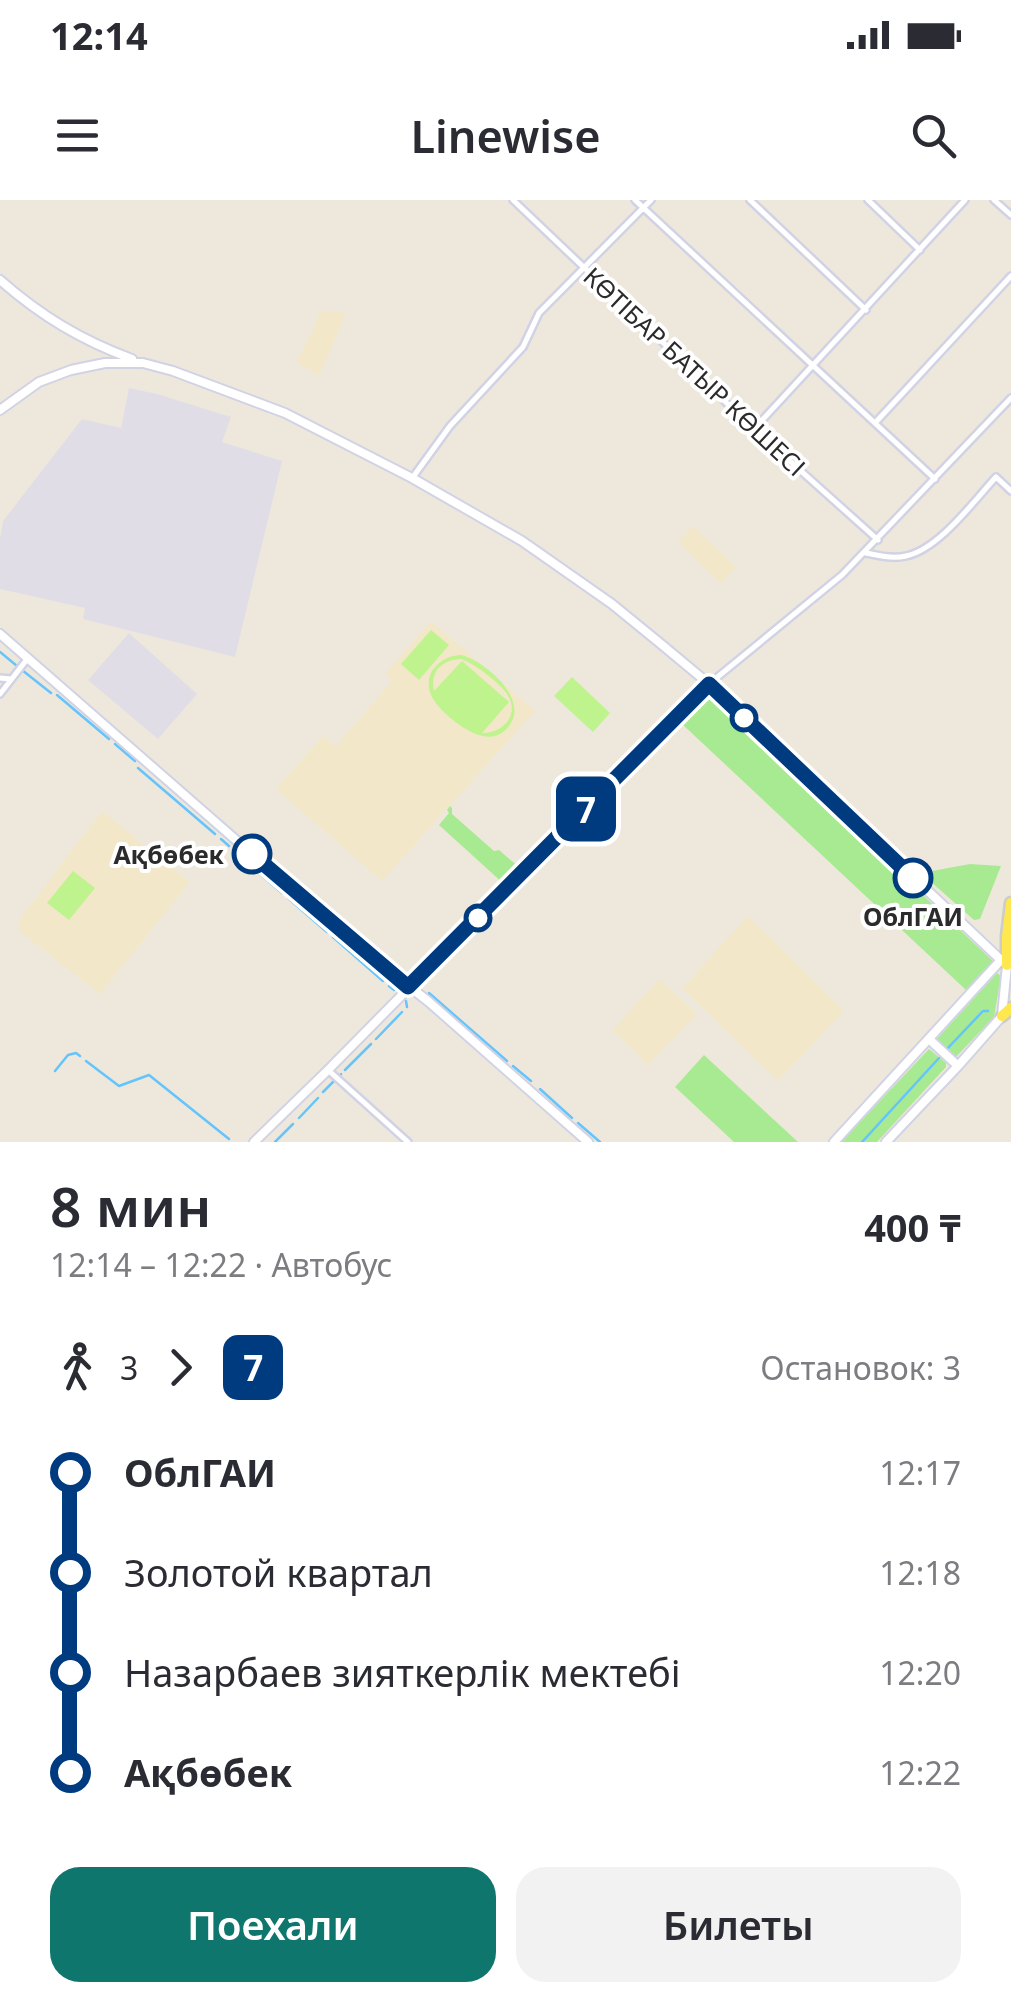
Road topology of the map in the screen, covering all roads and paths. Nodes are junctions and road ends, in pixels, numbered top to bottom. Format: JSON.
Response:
{"nodes":[{"id":1,"x":514,"y":200,"type":"edge"},
{"id":2,"x":635,"y":200,"type":"edge"},
{"id":3,"x":650,"y":200,"type":"edge"},
{"id":4,"x":750,"y":200,"type":"edge"},
{"id":5,"x":868,"y":200,"type":"edge"},
{"id":6,"x":966,"y":200,"type":"edge"},
{"id":7,"x":994,"y":200,"type":"edge"},
{"id":8,"x":643,"y":208,"type":"junction"},
{"id":9,"x":1011,"y":215,"type":"edge"},
{"id":10,"x":920,"y":250,"type":"junction"},
{"id":11,"x":585,"y":268,"type":"junction"},
{"id":12,"x":1011,"y":276,"type":"edge"},
{"id":13,"x":0,"y":280,"type":"edge"},
{"id":14,"x":866,"y":310,"type":"junction"},
{"id":15,"x":143,"y":363,"type":"junction"},
{"id":16,"x":813,"y":364,"type":"junction"},
{"id":17,"x":1011,"y":398,"type":"edge"},
{"id":18,"x":2,"y":408,"type":"edge"},
{"id":19,"x":875,"y":423,"type":"junction"},
{"id":20,"x":754,"y":429,"type":"junction"},
{"id":21,"x":412,"y":478,"type":"junction"},
{"id":22,"x":935,"y":479,"type":"junction"},
{"id":23,"x":1011,"y":491,"type":"edge"},
{"id":24,"x":878,"y":540,"type":"junction"},
{"id":25,"x":865,"y":552,"type":"junction"},
{"id":26,"x":0,"y":634,"type":"edge"},
{"id":27,"x":28,"y":658,"type":"junction"},
{"id":28,"x":0,"y":678,"type":"edge"},
{"id":29,"x":11,"y":680,"type":"junction"},
{"id":30,"x":709,"y":684,"type":"junction"},
{"id":31,"x":0,"y":694,"type":"edge"},
{"id":32,"x":1011,"y":903,"type":"edge"},
{"id":33,"x":1006,"y":965,"type":"edge"},
{"id":34,"x":408,"y":987,"type":"junction"},
{"id":35,"x":1006,"y":1012,"type":"edge"},
{"id":36,"x":930,"y":1039,"type":"junction"},
{"id":37,"x":958,"y":1066,"type":"junction"},
{"id":38,"x":328,"y":1070,"type":"junction"},
{"id":39,"x":254,"y":1142,"type":"edge"},
{"id":40,"x":408,"y":1142,"type":"edge"},
{"id":41,"x":588,"y":1142,"type":"edge"},
{"id":42,"x":834,"y":1142,"type":"edge"},
{"id":43,"x":886,"y":1142,"type":"edge"}],
"edges":[{"from":1,"to":11,"type":"street","name":"КӨТІБАР БАТЫР КӨШЕСІ"},
{"from":2,"to":8,"type":"street"},
{"from":3,"to":8,"type":"street"},
{"from":4,"to":14,"type":"street"},
{"from":5,"to":10,"type":"street"},
{"from":6,"to":10,"type":"street"},
{"from":7,"to":9,"type":"street"},
{"from":8,"to":11,"type":"street"},
{"from":8,"to":16,"type":"street"},
{"from":10,"to":14,"type":"street"},
{"from":11,"to":20,"type":"street","name":"КӨТІБАР БАТЫР КӨШЕСІ"},
{"from":11,"to":21,"type":"street"},
{"from":12,"to":19,"type":"street"},
{"from":13,"to":15,"type":"street"},
{"from":14,"to":16,"type":"street"},
{"from":15,"to":18,"type":"street"},
{"from":15,"to":21,"type":"street"},
{"from":16,"to":19,"type":"street"},
{"from":16,"to":20,"type":"street"},
{"from":17,"to":22,"type":"street"},
{"from":19,"to":22,"type":"street"},
{"from":20,"to":24,"type":"street","name":"КӨТІБАР БАТЫР КӨШЕСІ"},
{"from":21,"to":30,"type":"street"},
{"from":22,"to":24,"type":"street"},
{"from":23,"to":25,"type":"street"},
{"from":24,"to":25,"type":"street"},
{"from":25,"to":30,"type":"street"},
{"from":26,"to":27,"type":"street"},
{"from":27,"to":29,"type":"street"},
{"from":27,"to":34,"type":"street"},
{"from":28,"to":29,"type":"street"},
{"from":29,"to":31,"type":"street"},
{"from":30,"to":33,"type":"street"},
{"from":30,"to":34,"type":"street"},
{"from":32,"to":33,"type":"main road"},
{"from":33,"to":35,"type":"street"},
{"from":33,"to":36,"type":"street"},
{"from":34,"to":38,"type":"street"},
{"from":34,"to":41,"type":"street"},
{"from":35,"to":37,"type":"street"},
{"from":36,"to":37,"type":"street"},
{"from":36,"to":42,"type":"street"},
{"from":37,"to":43,"type":"street"},
{"from":38,"to":39,"type":"street"},
{"from":38,"to":40,"type":"street"}]}
